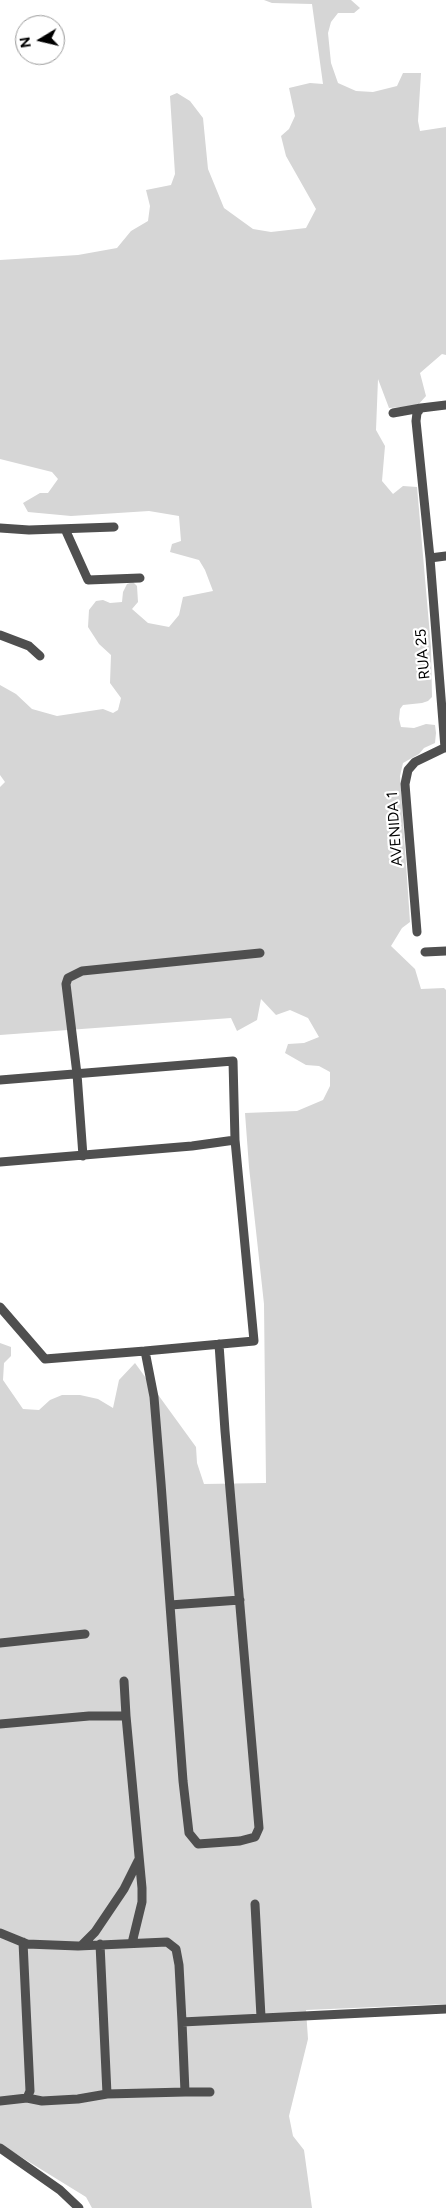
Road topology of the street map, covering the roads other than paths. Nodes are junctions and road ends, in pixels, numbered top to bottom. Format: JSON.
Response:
{"nodes":[{"id":1,"x":446,"y":405,"type":"edge"},
{"id":2,"x":421,"y":408,"type":"junction"},
{"id":3,"x":393,"y":413,"type":"dead end"},
{"id":4,"x":114,"y":527,"type":"dead end"},
{"id":5,"x":0,"y":528,"type":"edge"},
{"id":6,"x":65,"y":529,"type":"junction"},
{"id":7,"x":446,"y":556,"type":"edge"},
{"id":8,"x":430,"y":558,"type":"junction"},
{"id":9,"x":140,"y":578,"type":"dead end"},
{"id":10,"x":0,"y":635,"type":"edge"},
{"id":11,"x":40,"y":656,"type":"dead end"},
{"id":12,"x":446,"y":748,"type":"edge"},
{"id":13,"x":417,"y":932,"type":"dead end"},
{"id":14,"x":446,"y":951,"type":"edge"},
{"id":15,"x":260,"y":952,"type":"dead end"},
{"id":16,"x":425,"y":952,"type":"dead end"},
{"id":17,"x":78,"y":1074,"type":"junction"},
{"id":18,"x":0,"y":1080,"type":"edge"},
{"id":19,"x":235,"y":1140,"type":"junction"},
{"id":20,"x":83,"y":1156,"type":"junction"},
{"id":21,"x":0,"y":1162,"type":"edge"},
{"id":22,"x":0,"y":1307,"type":"edge"},
{"id":23,"x":220,"y":1344,"type":"junction"},
{"id":24,"x":145,"y":1351,"type":"junction"},
{"id":25,"x":240,"y":1600,"type":"junction"},
{"id":26,"x":170,"y":1605,"type":"junction"},
{"id":27,"x":85,"y":1634,"type":"dead end"},
{"id":28,"x":0,"y":1643,"type":"edge"},
{"id":29,"x":124,"y":1681,"type":"dead end"},
{"id":30,"x":126,"y":1716,"type":"junction"},
{"id":31,"x":0,"y":1724,"type":"edge"},
{"id":32,"x":140,"y":1858,"type":"junction"},
{"id":33,"x":255,"y":1904,"type":"dead end"},
{"id":34,"x":0,"y":1933,"type":"edge"},
{"id":35,"x":23,"y":1942,"type":"junction"},
{"id":36,"x":132,"y":1943,"type":"junction"},
{"id":37,"x":100,"y":1944,"type":"junction"},
{"id":38,"x":82,"y":1945,"type":"junction"},
{"id":39,"x":446,"y":2009,"type":"edge"},
{"id":40,"x":261,"y":2017,"type":"junction"},
{"id":41,"x":182,"y":2022,"type":"junction"},
{"id":42,"x":185,"y":2092,"type":"junction"},
{"id":43,"x":210,"y":2092,"type":"dead end"},
{"id":44,"x":107,"y":2094,"type":"junction"},
{"id":45,"x":27,"y":2098,"type":"junction"},
{"id":46,"x":0,"y":2102,"type":"edge"},
{"id":47,"x":0,"y":2148,"type":"edge"},
{"id":48,"x":79,"y":2208,"type":"edge"}],
"edges":[{"from":1,"to":2,"type":"street"},
{"from":2,"to":3,"type":"street"},
{"from":2,"to":8,"type":"street","name":"RUA 25"},
{"from":4,"to":6,"type":"street"},
{"from":5,"to":6,"type":"street"},
{"from":6,"to":9,"type":"street"},
{"from":7,"to":8,"type":"street"},
{"from":8,"to":12,"type":"street","name":"RUA 25"},
{"from":10,"to":11,"type":"street"},
{"from":12,"to":13,"type":"street","name":"AVENIDA 1"},
{"from":14,"to":16,"type":"street"},
{"from":15,"to":17,"type":"street"},
{"from":17,"to":18,"type":"street"},
{"from":17,"to":19,"type":"street"},
{"from":17,"to":20,"type":"street"},
{"from":19,"to":20,"type":"street"},
{"from":19,"to":23,"type":"street"},
{"from":20,"to":21,"type":"street"},
{"from":22,"to":24,"type":"street"},
{"from":23,"to":24,"type":"street"},
{"from":23,"to":25,"type":"street"},
{"from":24,"to":26,"type":"street"},
{"from":25,"to":26,"type":"street"},
{"from":25,"to":26,"type":"street"},
{"from":27,"to":28,"type":"street"},
{"from":29,"to":30,"type":"street"},
{"from":30,"to":31,"type":"street"},
{"from":30,"to":32,"type":"street"},
{"from":32,"to":36,"type":"street"},
{"from":32,"to":38,"type":"street"},
{"from":33,"to":40,"type":"street"},
{"from":34,"to":35,"type":"street"},
{"from":35,"to":38,"type":"street"},
{"from":35,"to":45,"type":"street"},
{"from":36,"to":37,"type":"street"},
{"from":36,"to":41,"type":"street"},
{"from":37,"to":38,"type":"street"},
{"from":37,"to":44,"type":"street"},
{"from":39,"to":40,"type":"street"},
{"from":40,"to":41,"type":"street"},
{"from":41,"to":42,"type":"street"},
{"from":42,"to":43,"type":"street"},
{"from":42,"to":44,"type":"street"},
{"from":44,"to":45,"type":"street"},
{"from":45,"to":46,"type":"street"},
{"from":47,"to":48,"type":"street"}]}
